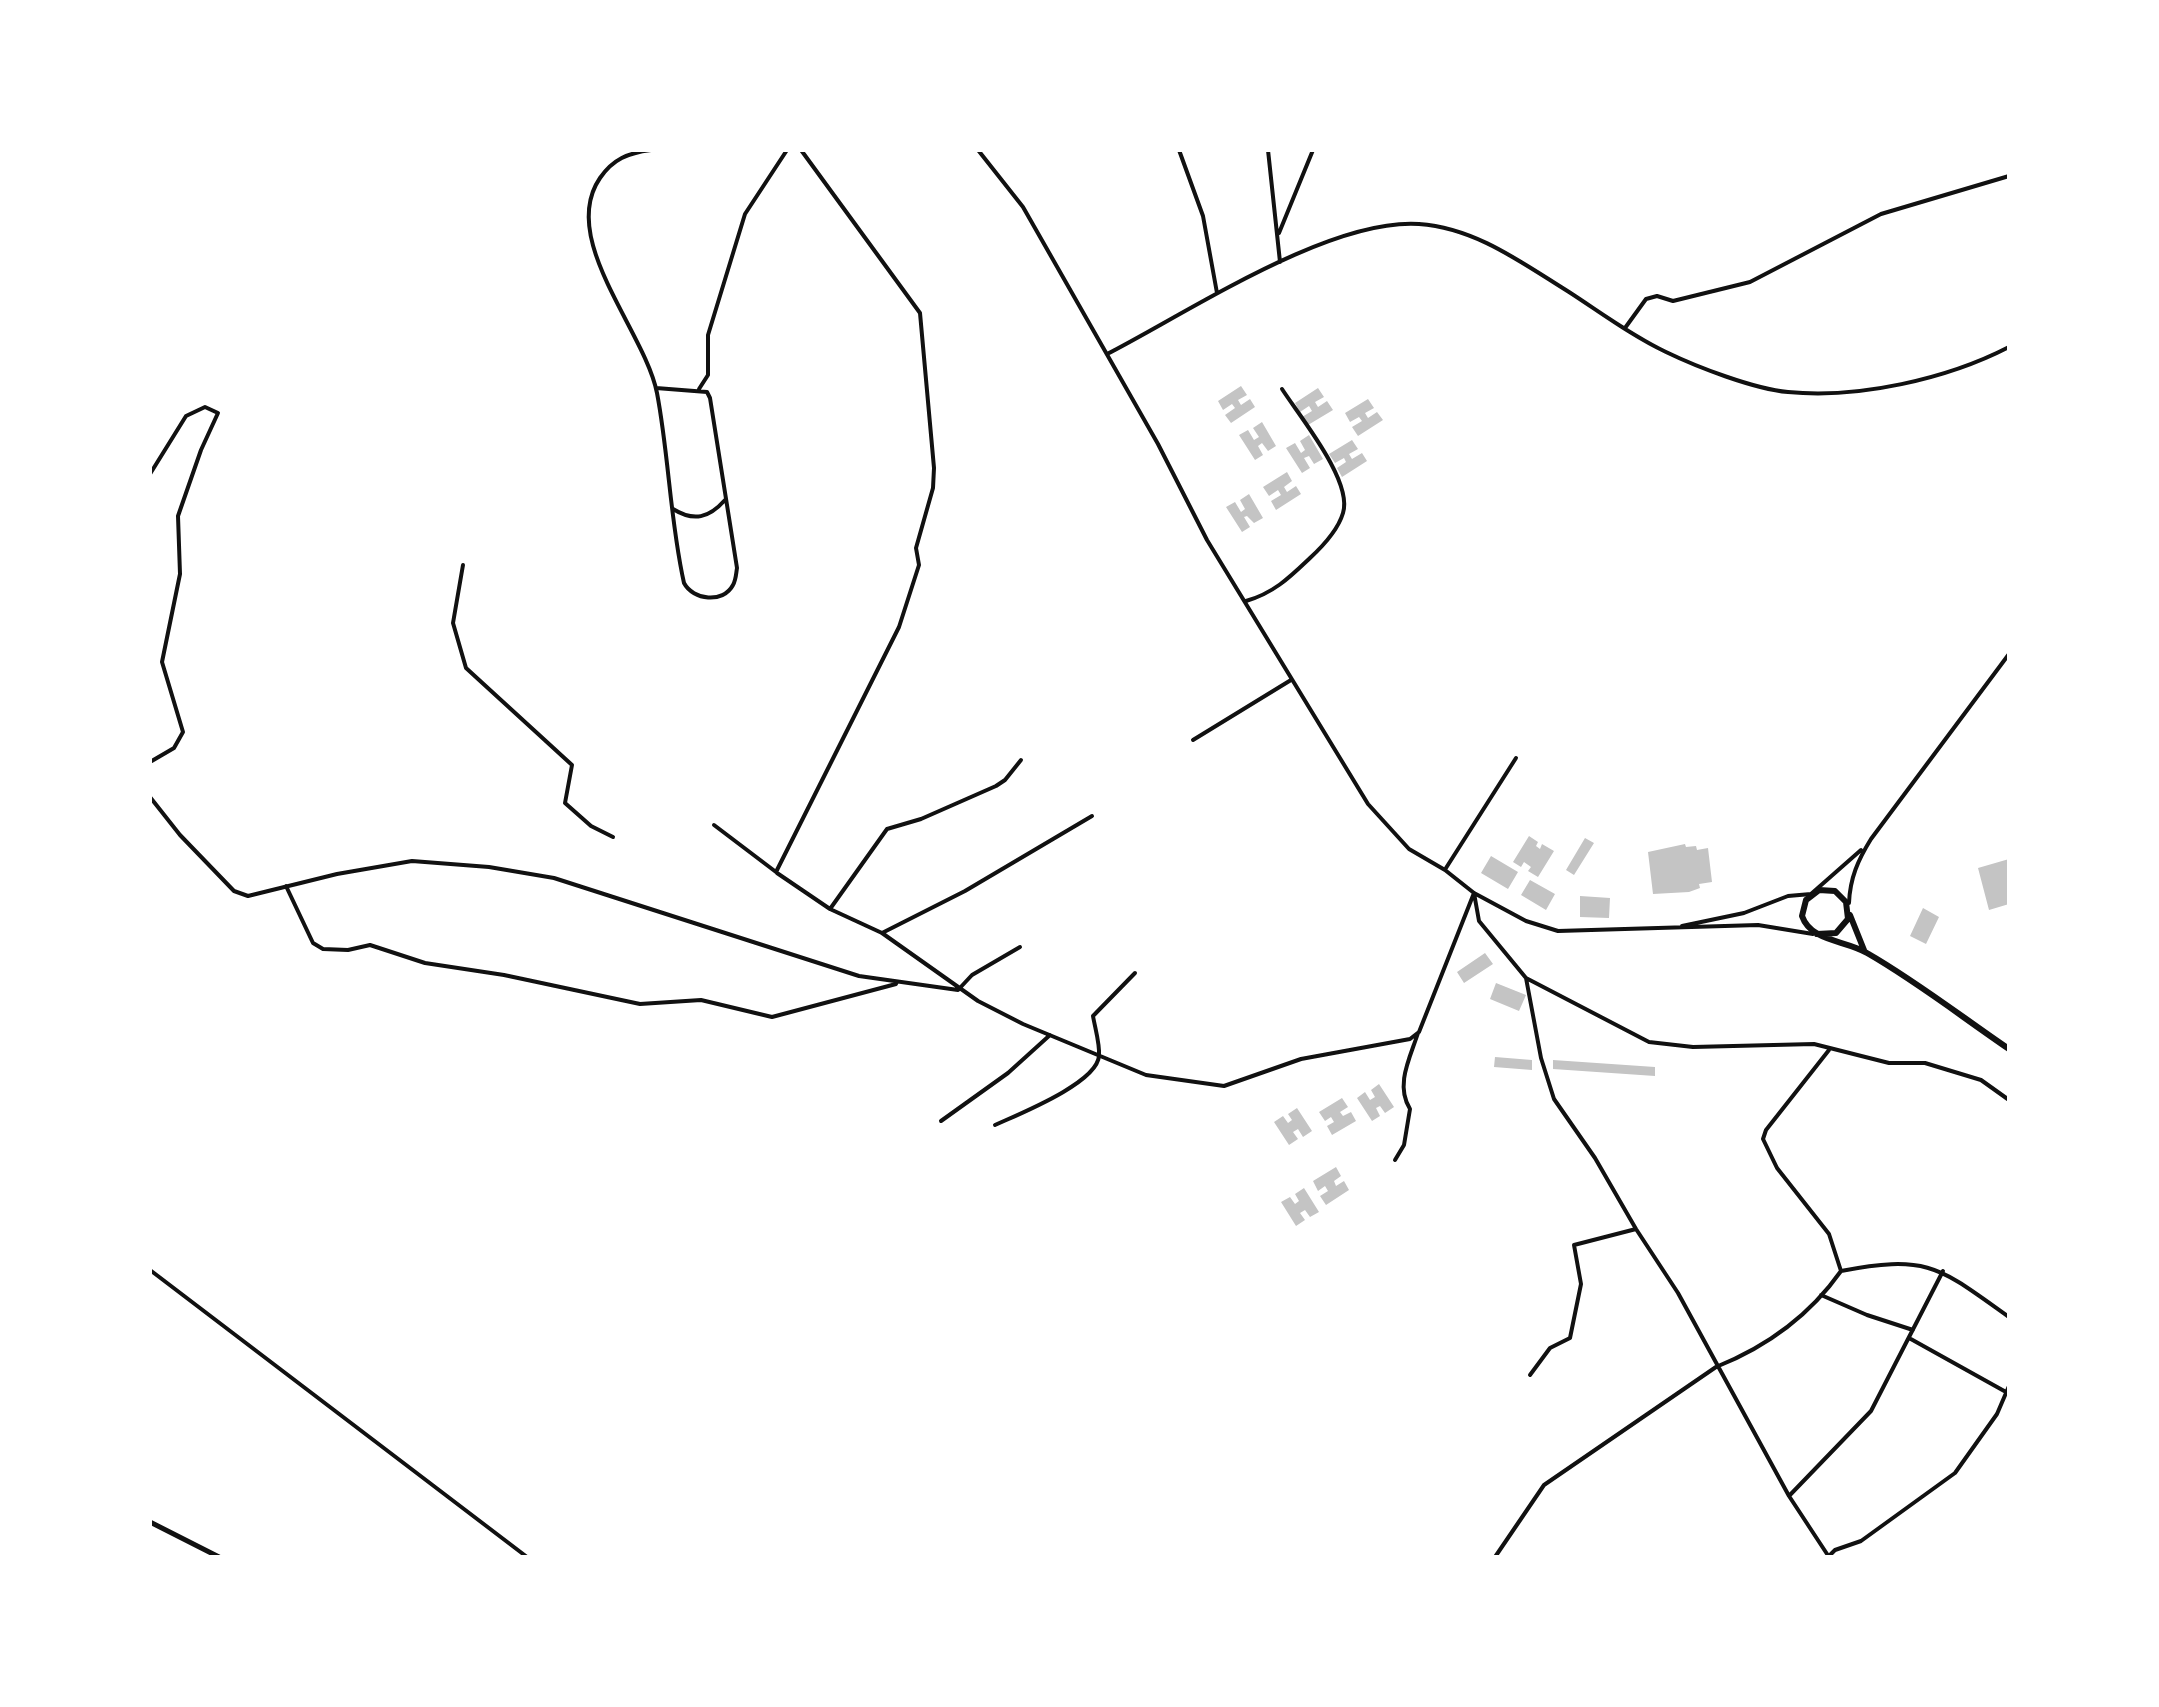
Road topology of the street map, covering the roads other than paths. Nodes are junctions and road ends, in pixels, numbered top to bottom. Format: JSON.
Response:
{"nodes":[{"id":1,"x":651,"y":150,"type":"edge"},
{"id":2,"x":787,"y":150,"type":"edge"},
{"id":3,"x":802,"y":150,"type":"edge"},
{"id":4,"x":978,"y":150,"type":"edge"},
{"id":5,"x":1179,"y":150,"type":"edge"},
{"id":6,"x":1268,"y":150,"type":"edge"},
{"id":7,"x":1314,"y":150,"type":"edge"},
{"id":8,"x":2009,"y":176,"type":"edge"},
{"id":9,"x":1278,"y":238,"type":"junction"},
{"id":10,"x":1280,"y":262,"type":"junction"},
{"id":11,"x":1216,"y":294,"type":"junction"},
{"id":12,"x":1625,"y":328,"type":"junction"},
{"id":13,"x":2009,"y":348,"type":"edge"},
{"id":14,"x":1106,"y":354,"type":"junction"},
{"id":15,"x":656,"y":388,"type":"junction"},
{"id":16,"x":1282,"y":389,"type":"dead end"},
{"id":17,"x":699,"y":390,"type":"junction"},
{"id":18,"x":150,"y":474,"type":"edge"},
{"id":19,"x":727,"y":498,"type":"junction"},
{"id":20,"x":673,"y":509,"type":"junction"},
{"id":21,"x":463,"y":565,"type":"dead end"},
{"id":22,"x":1246,"y":601,"type":"junction"},
{"id":23,"x":2009,"y":654,"type":"edge"},
{"id":24,"x":1292,"y":679,"type":"junction"},
{"id":25,"x":1193,"y":740,"type":"dead end"},
{"id":26,"x":1516,"y":758,"type":"dead end"},
{"id":27,"x":1021,"y":760,"type":"dead end"},
{"id":28,"x":150,"y":762,"type":"edge"},
{"id":29,"x":150,"y":797,"type":"edge"},
{"id":30,"x":1092,"y":816,"type":"dead end"},
{"id":31,"x":714,"y":824,"type":"dead end"},
{"id":32,"x":613,"y":836,"type":"dead end"},
{"id":33,"x":1871,"y":839,"type":"junction"},
{"id":34,"x":1445,"y":870,"type":"junction"},
{"id":35,"x":776,"y":872,"type":"junction"},
{"id":36,"x":286,"y":886,"type":"junction"},
{"id":37,"x":1474,"y":893,"type":"junction"},
{"id":38,"x":1811,"y":894,"type":"junction"},
{"id":39,"x":830,"y":908,"type":"junction"},
{"id":40,"x":1849,"y":910,"type":"junction"},
{"id":41,"x":1675,"y":928,"type":"junction"},
{"id":42,"x":882,"y":933,"type":"junction"},
{"id":43,"x":1818,"y":934,"type":"junction"},
{"id":44,"x":1020,"y":946,"type":"dead end"},
{"id":45,"x":1864,"y":951,"type":"junction"},
{"id":46,"x":1135,"y":973,"type":"dead end"},
{"id":47,"x":1526,"y":978,"type":"junction"},
{"id":48,"x":901,"y":983,"type":"junction"},
{"id":49,"x":958,"y":990,"type":"junction"},
{"id":50,"x":1418,"y":1032,"type":"junction"},
{"id":51,"x":1050,"y":1036,"type":"junction"},
{"id":52,"x":1831,"y":1048,"type":"junction"},
{"id":53,"x":2009,"y":1049,"type":"edge"},
{"id":54,"x":1099,"y":1057,"type":"junction"},
{"id":55,"x":2009,"y":1100,"type":"edge"},
{"id":56,"x":941,"y":1121,"type":"dead end"},
{"id":57,"x":996,"y":1125,"type":"dead end"},
{"id":58,"x":1396,"y":1160,"type":"dead end"},
{"id":59,"x":1636,"y":1229,"type":"junction"},
{"id":60,"x":150,"y":1270,"type":"edge"},
{"id":61,"x":1842,"y":1271,"type":"junction"},
{"id":62,"x":1943,"y":1272,"type":"junction"},
{"id":63,"x":1821,"y":1295,"type":"junction"},
{"id":64,"x":2009,"y":1317,"type":"edge"},
{"id":65,"x":1914,"y":1330,"type":"junction"},
{"id":66,"x":1909,"y":1338,"type":"junction"},
{"id":67,"x":1716,"y":1367,"type":"junction"},
{"id":68,"x":1530,"y":1374,"type":"dead end"},
{"id":69,"x":2008,"y":1389,"type":"edge"},
{"id":70,"x":1788,"y":1496,"type":"junction"},
{"id":71,"x":150,"y":1522,"type":"edge"},
{"id":72,"x":219,"y":1557,"type":"edge"},
{"id":73,"x":526,"y":1557,"type":"edge"},
{"id":74,"x":1495,"y":1557,"type":"edge"},
{"id":75,"x":1829,"y":1557,"type":"edge"}],
"edges":[{"from":1,"to":15,"type":"street"},
{"from":2,"to":17,"type":"street"},
{"from":3,"to":35,"type":"street"},
{"from":4,"to":14,"type":"street"},
{"from":5,"to":11,"type":"street"},
{"from":6,"to":9,"type":"street"},
{"from":7,"to":9,"type":"street"},
{"from":8,"to":12,"type":"street"},
{"from":9,"to":10,"type":"street"},
{"from":10,"to":11,"type":"street"},
{"from":10,"to":12,"type":"street"},
{"from":11,"to":14,"type":"street"},
{"from":12,"to":13,"type":"street"},
{"from":14,"to":22,"type":"street"},
{"from":15,"to":17,"type":"street"},
{"from":15,"to":20,"type":"street"},
{"from":16,"to":22,"type":"street"},
{"from":17,"to":19,"type":"street"},
{"from":18,"to":28,"type":"street"},
{"from":19,"to":20,"type":"street"},
{"from":19,"to":20,"type":"street"},
{"from":21,"to":32,"type":"street"},
{"from":22,"to":24,"type":"street"},
{"from":23,"to":33,"type":"street"},
{"from":24,"to":25,"type":"street"},
{"from":24,"to":34,"type":"street"},
{"from":26,"to":34,"type":"street"},
{"from":27,"to":39,"type":"street"},
{"from":29,"to":36,"type":"street"},
{"from":30,"to":42,"type":"street"},
{"from":31,"to":35,"type":"street"},
{"from":33,"to":38,"type":"street"},
{"from":33,"to":40,"type":"street"},
{"from":34,"to":37,"type":"street"},
{"from":35,"to":39,"type":"street"},
{"from":36,"to":48,"type":"street"},
{"from":36,"to":48,"type":"street"},
{"from":37,"to":41,"type":"street"},
{"from":37,"to":47,"type":"street"},
{"from":37,"to":50,"type":"street"},
{"from":38,"to":40,"type":"main road"},
{"from":38,"to":41,"type":"street"},
{"from":38,"to":43,"type":"main road"},
{"from":39,"to":42,"type":"street"},
{"from":40,"to":43,"type":"main road"},
{"from":40,"to":45,"type":"main road"},
{"from":41,"to":43,"type":"street"},
{"from":42,"to":49,"type":"street"},
{"from":43,"to":45,"type":"main road"},
{"from":44,"to":49,"type":"street"},
{"from":45,"to":53,"type":"main road"},
{"from":46,"to":54,"type":"street"},
{"from":47,"to":52,"type":"street"},
{"from":47,"to":59,"type":"street"},
{"from":48,"to":49,"type":"street"},
{"from":49,"to":51,"type":"street"},
{"from":50,"to":54,"type":"street"},
{"from":50,"to":58,"type":"street"},
{"from":51,"to":54,"type":"street"},
{"from":51,"to":56,"type":"street"},
{"from":52,"to":55,"type":"street"},
{"from":52,"to":61,"type":"street"},
{"from":54,"to":57,"type":"street"},
{"from":59,"to":67,"type":"street"},
{"from":59,"to":68,"type":"street"},
{"from":60,"to":73,"type":"street"},
{"from":61,"to":62,"type":"street"},
{"from":61,"to":63,"type":"street"},
{"from":62,"to":64,"type":"street"},
{"from":62,"to":65,"type":"street"},
{"from":63,"to":65,"type":"street"},
{"from":63,"to":67,"type":"street"},
{"from":65,"to":66,"type":"street"},
{"from":66,"to":69,"type":"street"},
{"from":66,"to":70,"type":"street"},
{"from":67,"to":70,"type":"street"},
{"from":67,"to":74,"type":"street"},
{"from":69,"to":75,"type":"street"},
{"from":70,"to":75,"type":"street"},
{"from":71,"to":72,"type":"street"}]}
